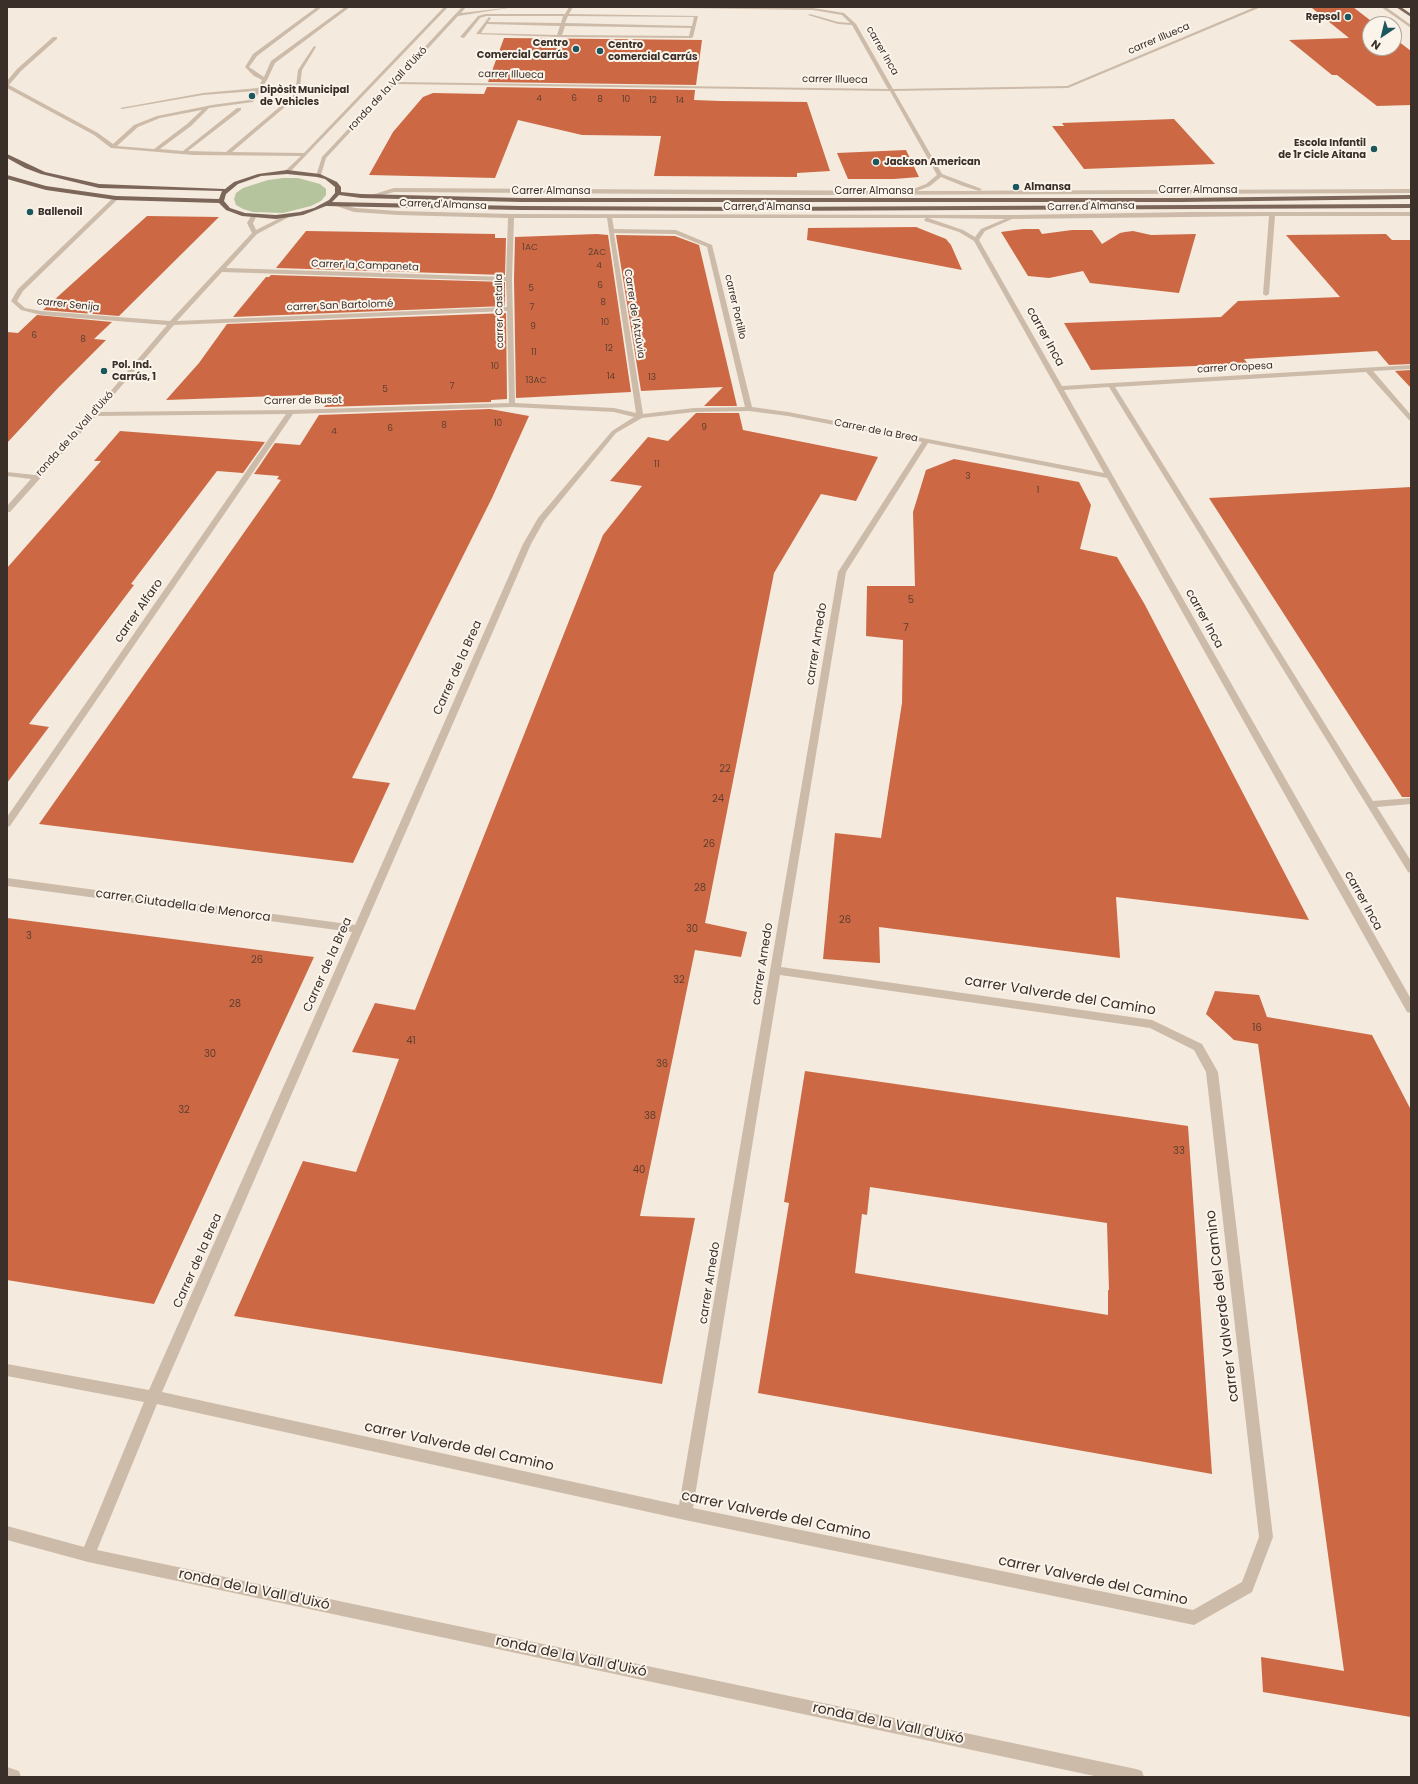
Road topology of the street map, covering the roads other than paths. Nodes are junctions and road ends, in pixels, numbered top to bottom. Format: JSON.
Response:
{"nodes":[{"id":1,"x":320,"y":7,"type":"edge"},
{"id":2,"x":348,"y":7,"type":"edge"},
{"id":3,"x":446,"y":7,"type":"edge"},
{"id":4,"x":464,"y":7,"type":"edge"},
{"id":5,"x":512,"y":7,"type":"edge"},
{"id":6,"x":571,"y":7,"type":"edge"},
{"id":7,"x":607,"y":7,"type":"edge"},
{"id":8,"x":1259,"y":7,"type":"edge"},
{"id":9,"x":1383,"y":7,"type":"edge"},
{"id":10,"x":1398,"y":7,"type":"edge"},
{"id":11,"x":457,"y":15,"type":"junction"},
{"id":12,"x":492,"y":15,"type":"junction"},
{"id":13,"x":702,"y":15,"type":"dead end"},
{"id":14,"x":806,"y":15,"type":"dead end"},
{"id":15,"x":566,"y":16,"type":"junction"},
{"id":16,"x":696,"y":16,"type":"junction"},
{"id":17,"x":1411,"y":16,"type":"edge"},
{"id":18,"x":485,"y":24,"type":"junction"},
{"id":19,"x":854,"y":24,"type":"junction"},
{"id":20,"x":563,"y":25,"type":"junction"},
{"id":21,"x":693,"y":27,"type":"junction"},
{"id":22,"x":1411,"y":27,"type":"edge"},
{"id":23,"x":558,"y":36,"type":"junction"},
{"id":24,"x":462,"y":37,"type":"dead end"},
{"id":25,"x":55,"y":38,"type":"dead end"},
{"id":26,"x":314,"y":47,"type":"dead end"},
{"id":27,"x":265,"y":80,"type":"junction"},
{"id":28,"x":394,"y":83,"type":"junction"},
{"id":29,"x":7,"y":85,"type":"edge"},
{"id":30,"x":259,"y":89,"type":"junction"},
{"id":31,"x":891,"y":90,"type":"junction"},
{"id":32,"x":207,"y":107,"type":"junction"},
{"id":33,"x":122,"y":108,"type":"dead end"},
{"id":34,"x":239,"y":109,"type":"dead end"},
{"id":35,"x":112,"y":147,"type":"junction"},
{"id":36,"x":154,"y":151,"type":"junction"},
{"id":37,"x":184,"y":152,"type":"junction"},
{"id":38,"x":228,"y":153,"type":"junction"},
{"id":39,"x":7,"y":156,"type":"edge"},
{"id":40,"x":305,"y":156,"type":"junction"},
{"id":41,"x":287,"y":172,"type":"junction"},
{"id":42,"x":318,"y":175,"type":"junction"},
{"id":43,"x":940,"y":175,"type":"junction"},
{"id":44,"x":7,"y":177,"type":"edge"},
{"id":45,"x":225,"y":190,"type":"junction"},
{"id":46,"x":1130,"y":191,"type":"junction"},
{"id":47,"x":1411,"y":191,"type":"edge"},
{"id":48,"x":338,"y":193,"type":"junction"},
{"id":49,"x":909,"y":193,"type":"junction"},
{"id":50,"x":995,"y":193,"type":"junction"},
{"id":51,"x":371,"y":196,"type":"junction"},
{"id":52,"x":1411,"y":197,"type":"edge"},
{"id":53,"x":116,"y":198,"type":"junction"},
{"id":54,"x":1181,"y":200,"type":"junction"},
{"id":55,"x":221,"y":201,"type":"junction"},
{"id":56,"x":326,"y":204,"type":"junction"},
{"id":57,"x":338,"y":205,"type":"junction"},
{"id":58,"x":1411,"y":206,"type":"edge"},
{"id":59,"x":1152,"y":207,"type":"junction"},
{"id":60,"x":1272,"y":214,"type":"junction"},
{"id":61,"x":1411,"y":214,"type":"edge"},
{"id":62,"x":1197,"y":215,"type":"junction"},
{"id":63,"x":288,"y":216,"type":"junction"},
{"id":64,"x":511,"y":216,"type":"junction"},
{"id":65,"x":609,"y":216,"type":"junction"},
{"id":66,"x":910,"y":216,"type":"junction"},
{"id":67,"x":253,"y":217,"type":"junction"},
{"id":68,"x":1017,"y":217,"type":"junction"},
{"id":69,"x":612,"y":231,"type":"junction"},
{"id":70,"x":255,"y":233,"type":"junction"},
{"id":71,"x":976,"y":240,"type":"junction"},
{"id":72,"x":220,"y":270,"type":"junction"},
{"id":73,"x":509,"y":279,"type":"junction"},
{"id":74,"x":1266,"y":294,"type":"dead end"},
{"id":75,"x":510,"y":309,"type":"junction"},
{"id":76,"x":172,"y":323,"type":"junction"},
{"id":77,"x":1411,"y":367,"type":"edge"},
{"id":78,"x":1368,"y":370,"type":"junction"},
{"id":79,"x":1111,"y":385,"type":"junction"},
{"id":80,"x":1060,"y":388,"type":"junction"},
{"id":81,"x":512,"y":405,"type":"junction"},
{"id":82,"x":749,"y":409,"type":"junction"},
{"id":83,"x":292,"y":412,"type":"junction"},
{"id":84,"x":94,"y":414,"type":"junction"},
{"id":85,"x":640,"y":416,"type":"junction"},
{"id":86,"x":1411,"y":419,"type":"edge"},
{"id":87,"x":926,"y":441,"type":"junction"},
{"id":88,"x":7,"y":474,"type":"edge"},
{"id":89,"x":1109,"y":476,"type":"junction"},
{"id":90,"x":37,"y":477,"type":"junction"},
{"id":91,"x":7,"y":510,"type":"edge"},
{"id":92,"x":1411,"y":801,"type":"edge"},
{"id":93,"x":1371,"y":804,"type":"junction"},
{"id":94,"x":7,"y":824,"type":"edge"},
{"id":95,"x":1411,"y":869,"type":"edge"},
{"id":96,"x":7,"y":882,"type":"edge"},
{"id":97,"x":358,"y":929,"type":"junction"},
{"id":98,"x":775,"y":970,"type":"junction"},
{"id":99,"x":1411,"y":1010,"type":"edge"},
{"id":100,"x":7,"y":1370,"type":"edge"},
{"id":101,"x":153,"y":1397,"type":"junction"},
{"id":102,"x":685,"y":1513,"type":"junction"},
{"id":103,"x":7,"y":1533,"type":"edge"},
{"id":104,"x":88,"y":1555,"type":"junction"},
{"id":105,"x":7,"y":1775,"type":"edge"},
{"id":106,"x":13,"y":1777,"type":"edge"},
{"id":107,"x":1136,"y":1777,"type":"edge"}],
"edges":[{"from":1,"to":27,"type":"street"},
{"from":2,"to":27,"type":"street"},
{"from":3,"to":40,"type":"street","name":"ronda de la Vall d'Uixó"},
{"from":4,"to":11,"type":"street","name":"ronda de la Vall d'Uixó"},
{"from":5,"to":11,"type":"street"},
{"from":6,"to":15,"type":"street"},
{"from":7,"to":19,"type":"street","name":"carrer Inca"},
{"from":8,"to":31,"type":"street","name":"carrer Illueca"},
{"from":9,"to":22,"type":"street"},
{"from":10,"to":17,"type":"main road"},
{"from":11,"to":28,"type":"street","name":"ronda de la Vall d'Uixó"},
{"from":12,"to":15,"type":"street"},
{"from":12,"to":18,"type":"street"},
{"from":12,"to":24,"type":"street"},
{"from":13,"to":16,"type":"street"},
{"from":14,"to":19,"type":"street"},
{"from":15,"to":16,"type":"street"},
{"from":15,"to":20,"type":"street"},
{"from":16,"to":21,"type":"street"},
{"from":18,"to":20,"type":"street"},
{"from":18,"to":23,"type":"street"},
{"from":19,"to":31,"type":"street","name":"carrer Inca"},
{"from":20,"to":21,"type":"street"},
{"from":20,"to":23,"type":"street"},
{"from":21,"to":23,"type":"street"},
{"from":25,"to":29,"type":"street"},
{"from":26,"to":38,"type":"street"},
{"from":27,"to":30,"type":"street"},
{"from":28,"to":31,"type":"street","name":"carrer Illueca"},
{"from":28,"to":42,"type":"street","name":"ronda de la Vall d'Uixó"},
{"from":29,"to":35,"type":"street"},
{"from":30,"to":32,"type":"street"},
{"from":30,"to":33,"type":"street"},
{"from":31,"to":43,"type":"street","name":"carrer Inca"},
{"from":32,"to":35,"type":"street"},
{"from":32,"to":36,"type":"street"},
{"from":34,"to":37,"type":"street"},
{"from":35,"to":36,"type":"street"},
{"from":36,"to":37,"type":"street"},
{"from":37,"to":38,"type":"street"},
{"from":38,"to":40,"type":"street"},
{"from":39,"to":45,"type":"main road"},
{"from":40,"to":41,"type":"street","name":"ronda de la Vall d'Uixó"},
{"from":41,"to":42,"type":"main road"},
{"from":41,"to":45,"type":"main road"},
{"from":42,"to":48,"type":"main road"},
{"from":43,"to":49,"type":"street"},
{"from":43,"to":50,"type":"street"},
{"from":44,"to":53,"type":"main road"},
{"from":45,"to":55,"type":"main road"},
{"from":46,"to":47,"type":"street","name":"Carrer d'Almansa"},
{"from":46,"to":50,"type":"street","name":"Carrer d'Almansa"},
{"from":46,"to":54,"type":"street","name":"Carrer d'Almansa"},
{"from":48,"to":51,"type":"main road","name":"Carrer Almansa"},
{"from":48,"to":56,"type":"main road"},
{"from":49,"to":50,"type":"street","name":"Carrer d'Almansa"},
{"from":49,"to":51,"type":"street","name":"Carrer d'Almansa"},
{"from":51,"to":54,"type":"main road","name":"Carrer Almansa"},
{"from":52,"to":54,"type":"main road","name":"Carrer Almansa"},
{"from":53,"to":55,"type":"main road"},
{"from":53,"to":76,"type":"street","name":"carrer Senija"},
{"from":55,"to":67,"type":"main road"},
{"from":56,"to":57,"type":"main road","name":"Carrer d'Almansa"},
{"from":56,"to":63,"type":"main road"},
{"from":57,"to":59,"type":"main road","name":"Carrer d'Almansa"},
{"from":57,"to":64,"type":"street","name":"Carrer d'Almansa"},
{"from":58,"to":59,"type":"main road","name":"Carrer d'Almansa"},
{"from":59,"to":62,"type":"street","name":"Carrer d'Almansa"},
{"from":60,"to":61,"type":"street","name":"Carrer d'Almansa"},
{"from":60,"to":62,"type":"street","name":"Carrer d'Almansa"},
{"from":60,"to":74,"type":"street"},
{"from":62,"to":68,"type":"street","name":"Carrer d'Almansa"},
{"from":63,"to":67,"type":"main road"},
{"from":63,"to":70,"type":"street","name":"ronda de la Vall d'Uixó"},
{"from":64,"to":65,"type":"street","name":"Carrer d'Almansa"},
{"from":64,"to":73,"type":"street","name":"carrer Castalla"},
{"from":65,"to":66,"type":"street","name":"Carrer d'Almansa"},
{"from":65,"to":69,"type":"street","name":"Carrer de l'Atzúvia"},
{"from":66,"to":68,"type":"street","name":"Carrer d'Almansa"},
{"from":66,"to":71,"type":"street"},
{"from":67,"to":70,"type":"street"},
{"from":68,"to":71,"type":"street"},
{"from":69,"to":82,"type":"street","name":"carrer Portillo"},
{"from":69,"to":85,"type":"street","name":"Carrer de l'Atzúvia"},
{"from":70,"to":72,"type":"street","name":"ronda de la Vall d'Uixó"},
{"from":71,"to":80,"type":"street","name":"carrer Inca"},
{"from":72,"to":73,"type":"street","name":"Carrer la Campaneta"},
{"from":72,"to":76,"type":"street","name":"ronda de la Vall d'Uixó"},
{"from":73,"to":75,"type":"street","name":"carrer Castalla"},
{"from":75,"to":76,"type":"street","name":"carrer San Bartolomé"},
{"from":75,"to":81,"type":"street","name":"carrer Castalla"},
{"from":76,"to":84,"type":"street","name":"ronda de la Vall d'Uixó"},
{"from":77,"to":78,"type":"street","name":"carrer Oropesa"},
{"from":78,"to":79,"type":"street","name":"carrer Oropesa"},
{"from":78,"to":86,"type":"street"},
{"from":79,"to":80,"type":"street","name":"carrer Oropesa"},
{"from":79,"to":93,"type":"street"},
{"from":80,"to":89,"type":"street","name":"carrer Inca"},
{"from":81,"to":83,"type":"street","name":"Carrer de Busot"},
{"from":81,"to":85,"type":"street","name":"Carrer de la Brea"},
{"from":82,"to":85,"type":"street","name":"Carrer de la Brea"},
{"from":82,"to":87,"type":"street","name":"Carrer de la Brea"},
{"from":83,"to":84,"type":"street","name":"Carrer de Busot"},
{"from":83,"to":94,"type":"street","name":"carrer Alfaro"},
{"from":84,"to":90,"type":"street","name":"ronda de la Vall d'Uixó"},
{"from":85,"to":97,"type":"street","name":"Carrer de la Brea"},
{"from":87,"to":89,"type":"street","name":"Carrer de la Brea"},
{"from":87,"to":98,"type":"street","name":"carrer Arnedo"},
{"from":88,"to":90,"type":"street"},
{"from":89,"to":99,"type":"street","name":"carrer Inca"},
{"from":90,"to":91,"type":"street","name":"ronda de la Vall d'Uixó"},
{"from":92,"to":93,"type":"street"},
{"from":93,"to":95,"type":"street"},
{"from":96,"to":97,"type":"street","name":"carrer Ciutadella de Menorca"},
{"from":97,"to":101,"type":"street","name":"Carrer de la Brea"},
{"from":98,"to":102,"type":"street","name":"carrer Arnedo"},
{"from":98,"to":102,"type":"street","name":"carrer Valverde del Camino"},
{"from":100,"to":101,"type":"street"},
{"from":101,"to":102,"type":"street","name":"carrer Valverde del Camino"},
{"from":101,"to":104,"type":"street","name":"Carrer de la Brea"},
{"from":103,"to":104,"type":"street","name":"ronda de la Vall d'Uixó"},
{"from":104,"to":107,"type":"street","name":"ronda de la Vall d'Uixó"},
{"from":105,"to":106,"type":"street"}]}
